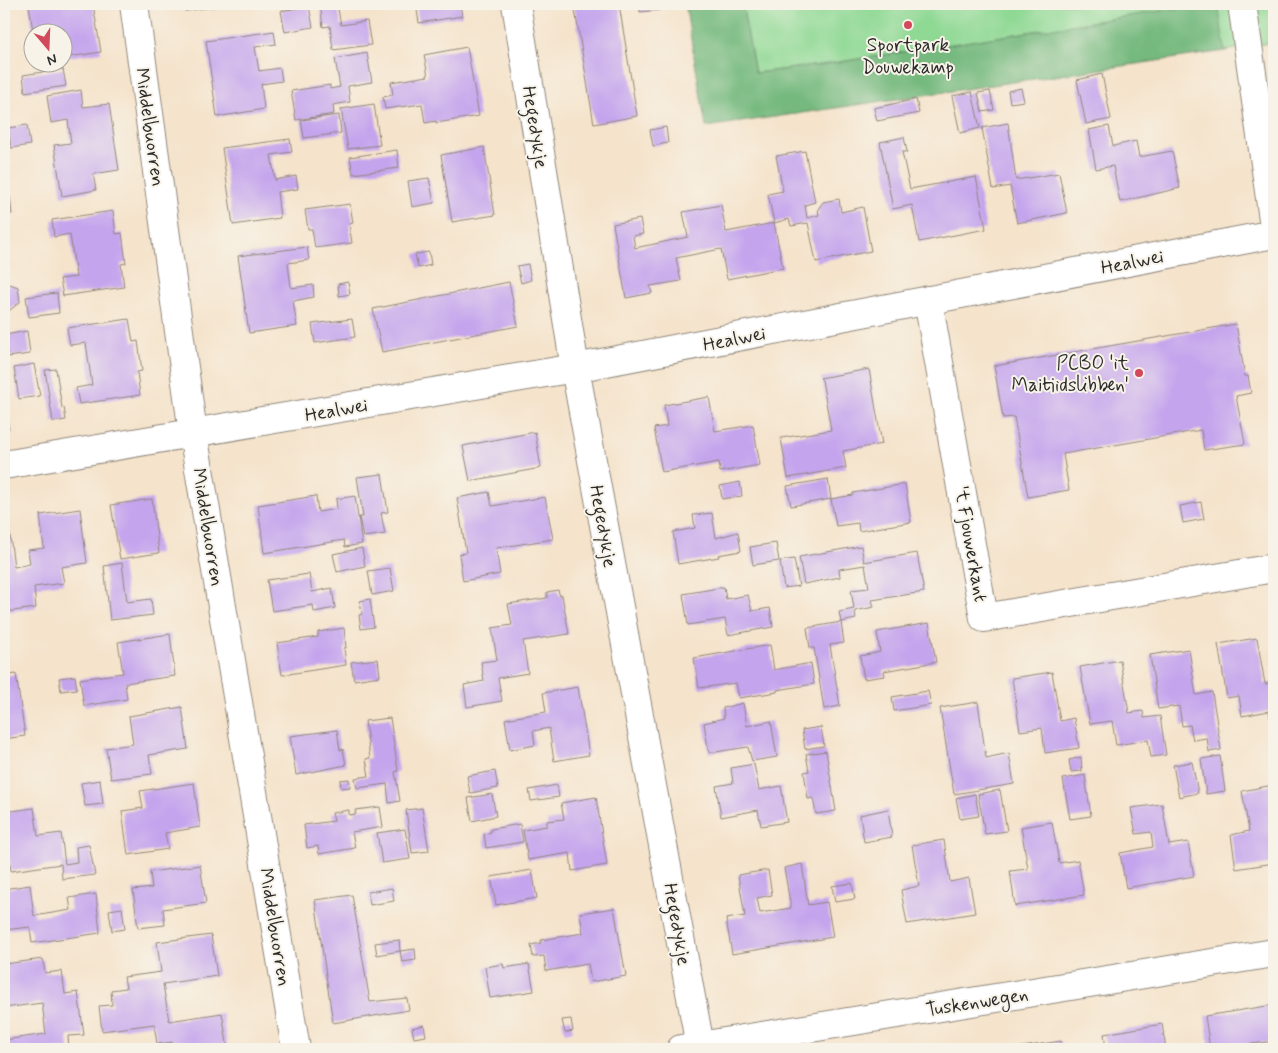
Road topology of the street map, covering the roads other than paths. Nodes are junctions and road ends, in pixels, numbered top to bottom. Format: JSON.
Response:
{"nodes":[{"id":1,"x":134,"y":4,"type":"edge"},
{"id":2,"x":516,"y":4,"type":"edge"},
{"id":3,"x":1242,"y":4,"type":"edge"},
{"id":4,"x":1274,"y":226,"type":"edge"},
{"id":5,"x":1274,"y":234,"type":"edge"},
{"id":6,"x":928,"y":300,"type":"junction"},
{"id":7,"x":575,"y":368,"type":"junction"},
{"id":8,"x":193,"y":433,"type":"junction"},
{"id":9,"x":4,"y":465,"type":"edge"},
{"id":10,"x":1274,"y":568,"type":"edge"},
{"id":11,"x":1274,"y":953,"type":"edge"},
{"id":12,"x":690,"y":1048,"type":"edge"},
{"id":13,"x":296,"y":1049,"type":"edge"}],
"edges":[{"from":1,"to":8,"type":"street","name":"Middelbuorren"},
{"from":2,"to":7,"type":"street","name":"Hegedykje"},
{"from":3,"to":4,"type":"street"},
{"from":5,"to":6,"type":"street","name":"Healwei"},
{"from":6,"to":7,"type":"street","name":"Healwei"},
{"from":6,"to":10,"type":"street","name":"'t Fjouwerkant"},
{"from":7,"to":8,"type":"street","name":"Healwei"},
{"from":7,"to":12,"type":"street","name":"Hegedykje"},
{"from":8,"to":9,"type":"street","name":"Healwei"},
{"from":8,"to":13,"type":"street","name":"Middelbuorren"},
{"from":11,"to":12,"type":"street","name":"Tuskenwegen"}]}
